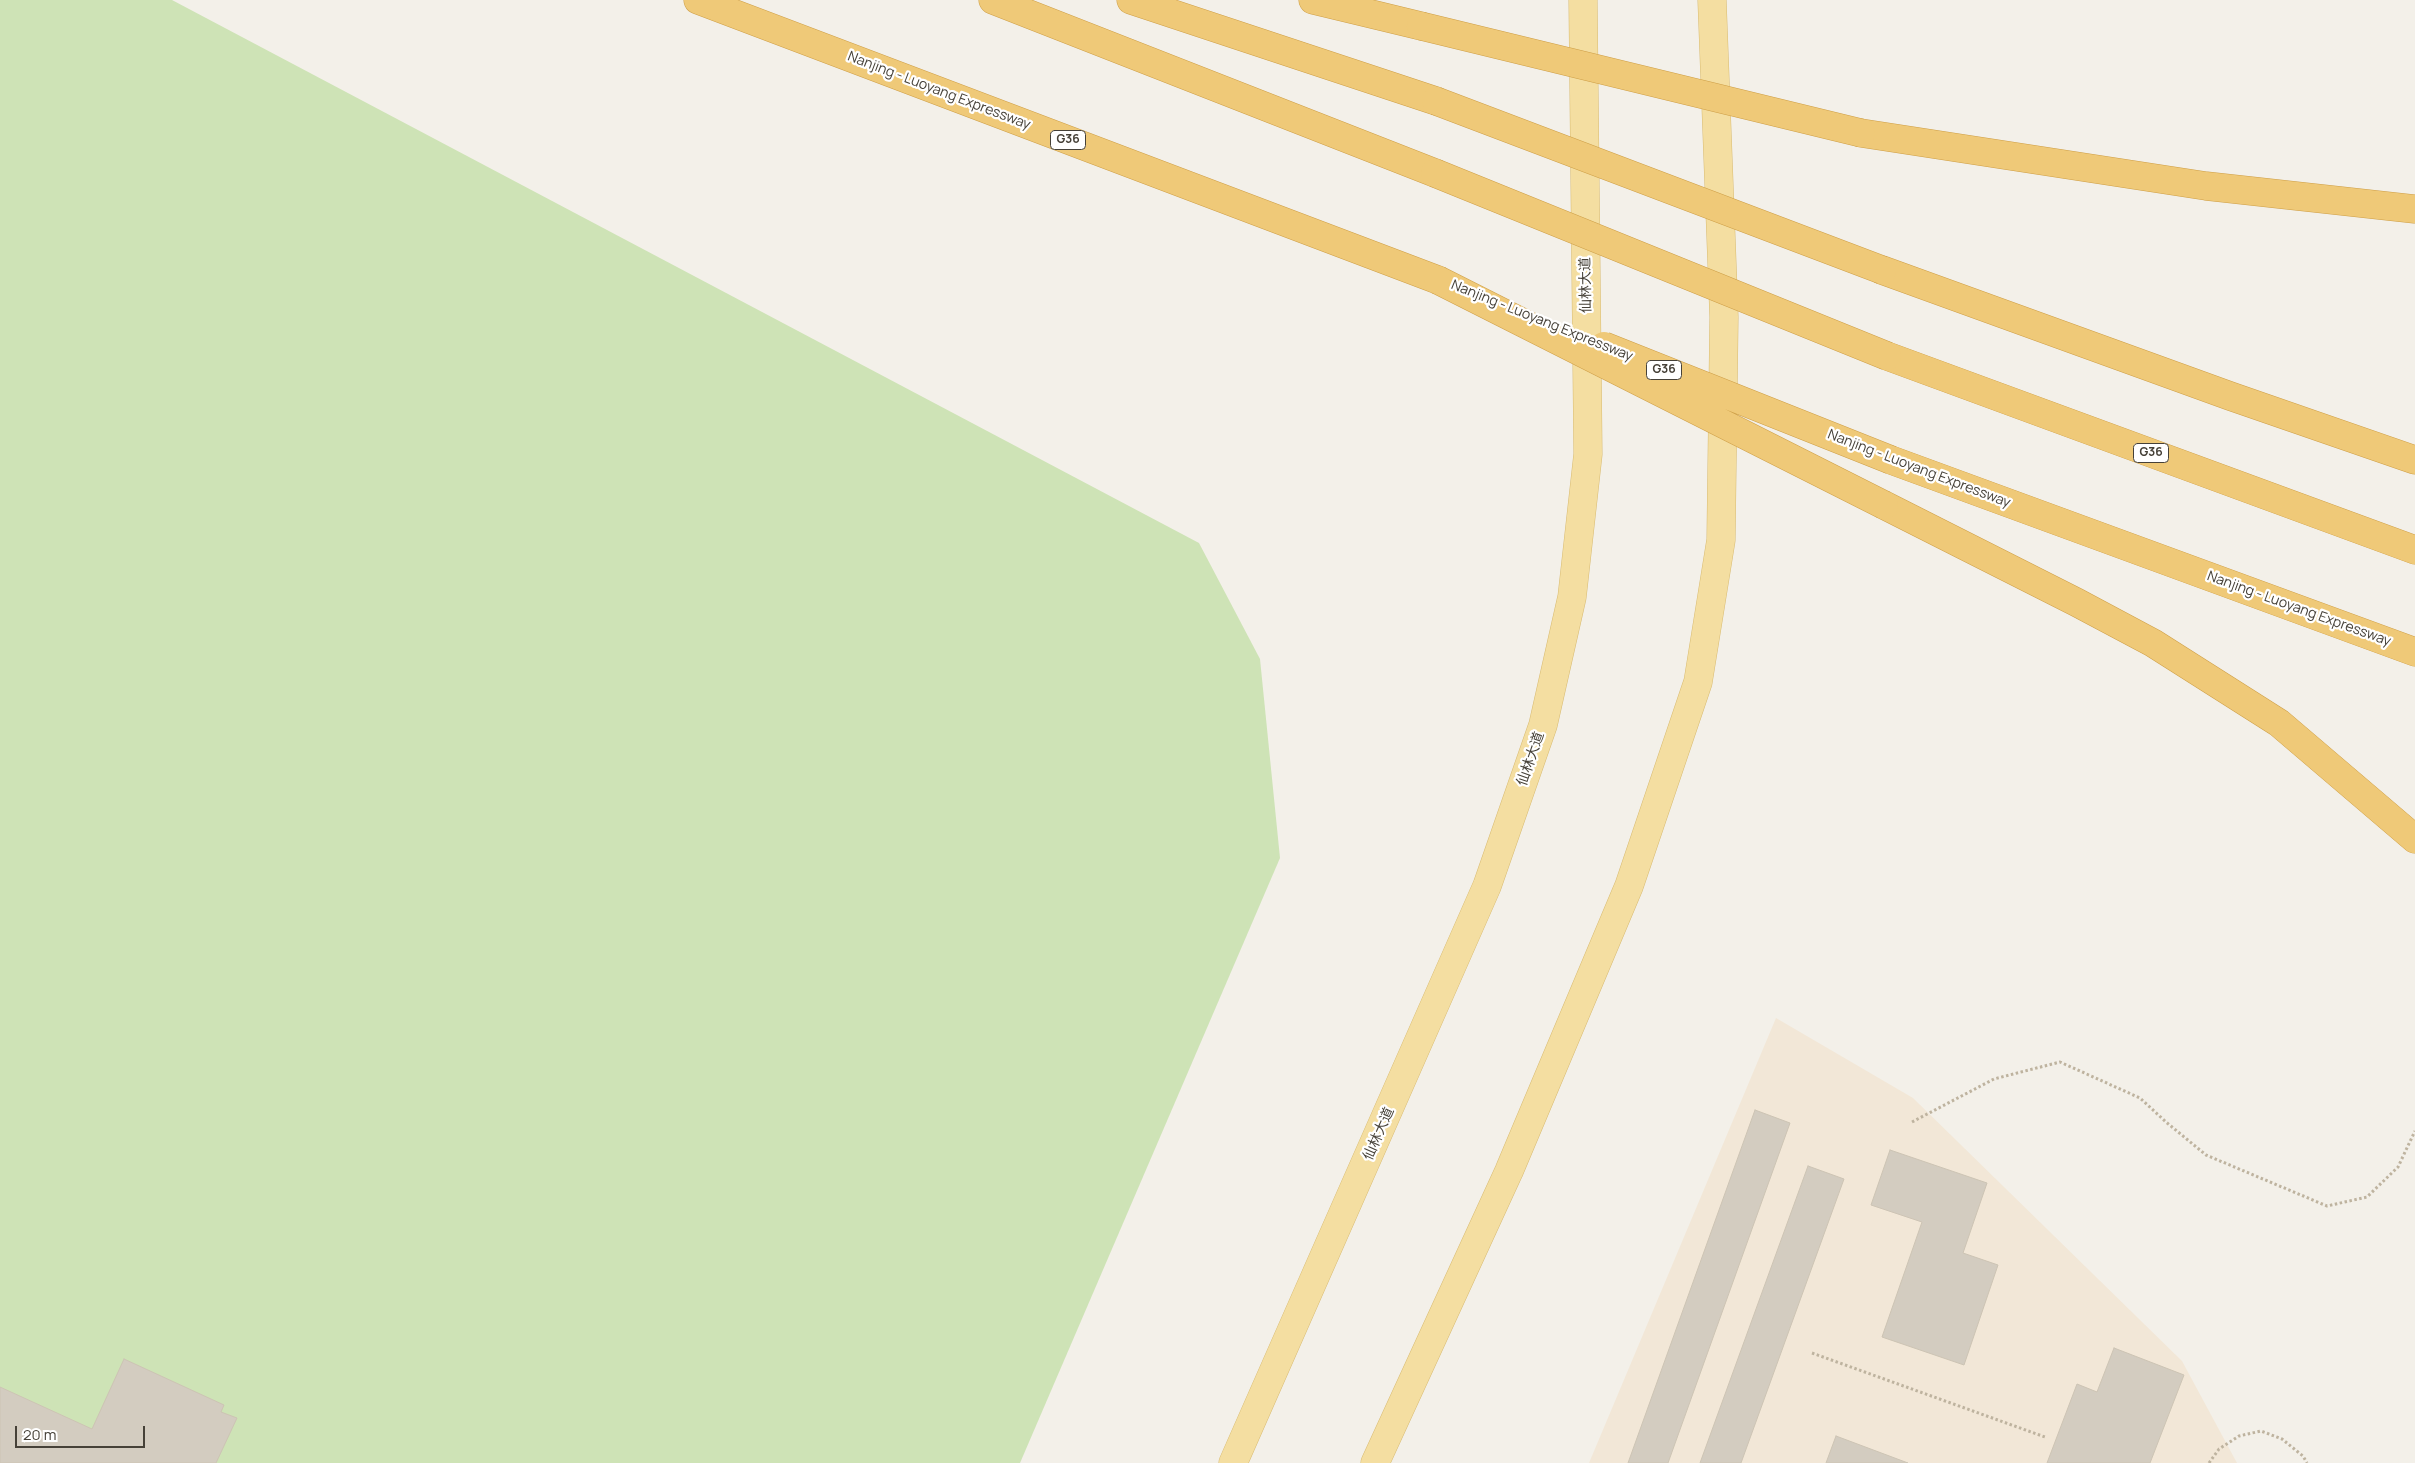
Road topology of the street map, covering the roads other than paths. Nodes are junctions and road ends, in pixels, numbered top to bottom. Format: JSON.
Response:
{"nodes":[{"id":1,"x":698,"y":0,"type":"edge"},
{"id":2,"x":993,"y":0,"type":"edge"},
{"id":3,"x":1131,"y":0,"type":"edge"},
{"id":4,"x":1313,"y":0,"type":"edge"},
{"id":5,"x":1583,"y":0,"type":"edge"},
{"id":6,"x":1712,"y":0,"type":"edge"},
{"id":7,"x":2415,"y":208,"type":"edge"},
{"id":8,"x":1438,"y":280,"type":"junction"},
{"id":9,"x":2415,"y":460,"type":"edge"},
{"id":10,"x":2415,"y":550,"type":"edge"},
{"id":11,"x":2415,"y":652,"type":"edge"},
{"id":12,"x":2415,"y":839,"type":"edge"},
{"id":13,"x":1233,"y":1463,"type":"edge"},
{"id":14,"x":1375,"y":1463,"type":"edge"}],
"edges":[{"from":1,"to":8,"type":"highway","name":"Nanjing - Luoyang Expressway","number":"G36"},
{"from":2,"to":10,"type":"highway","number":"G36","bridge":true},
{"from":3,"to":9,"type":"highway","bridge":true},
{"from":4,"to":7,"type":"highway","bridge":true},
{"from":5,"to":13,"type":"main road","name":"仙林大道"},
{"from":6,"to":14,"type":"main road"},
{"from":8,"to":11,"type":"highway","name":"Nanjing - Luoyang Expressway","number":"G36","bridge":true},
{"from":8,"to":12,"type":"highway","bridge":true}]}
